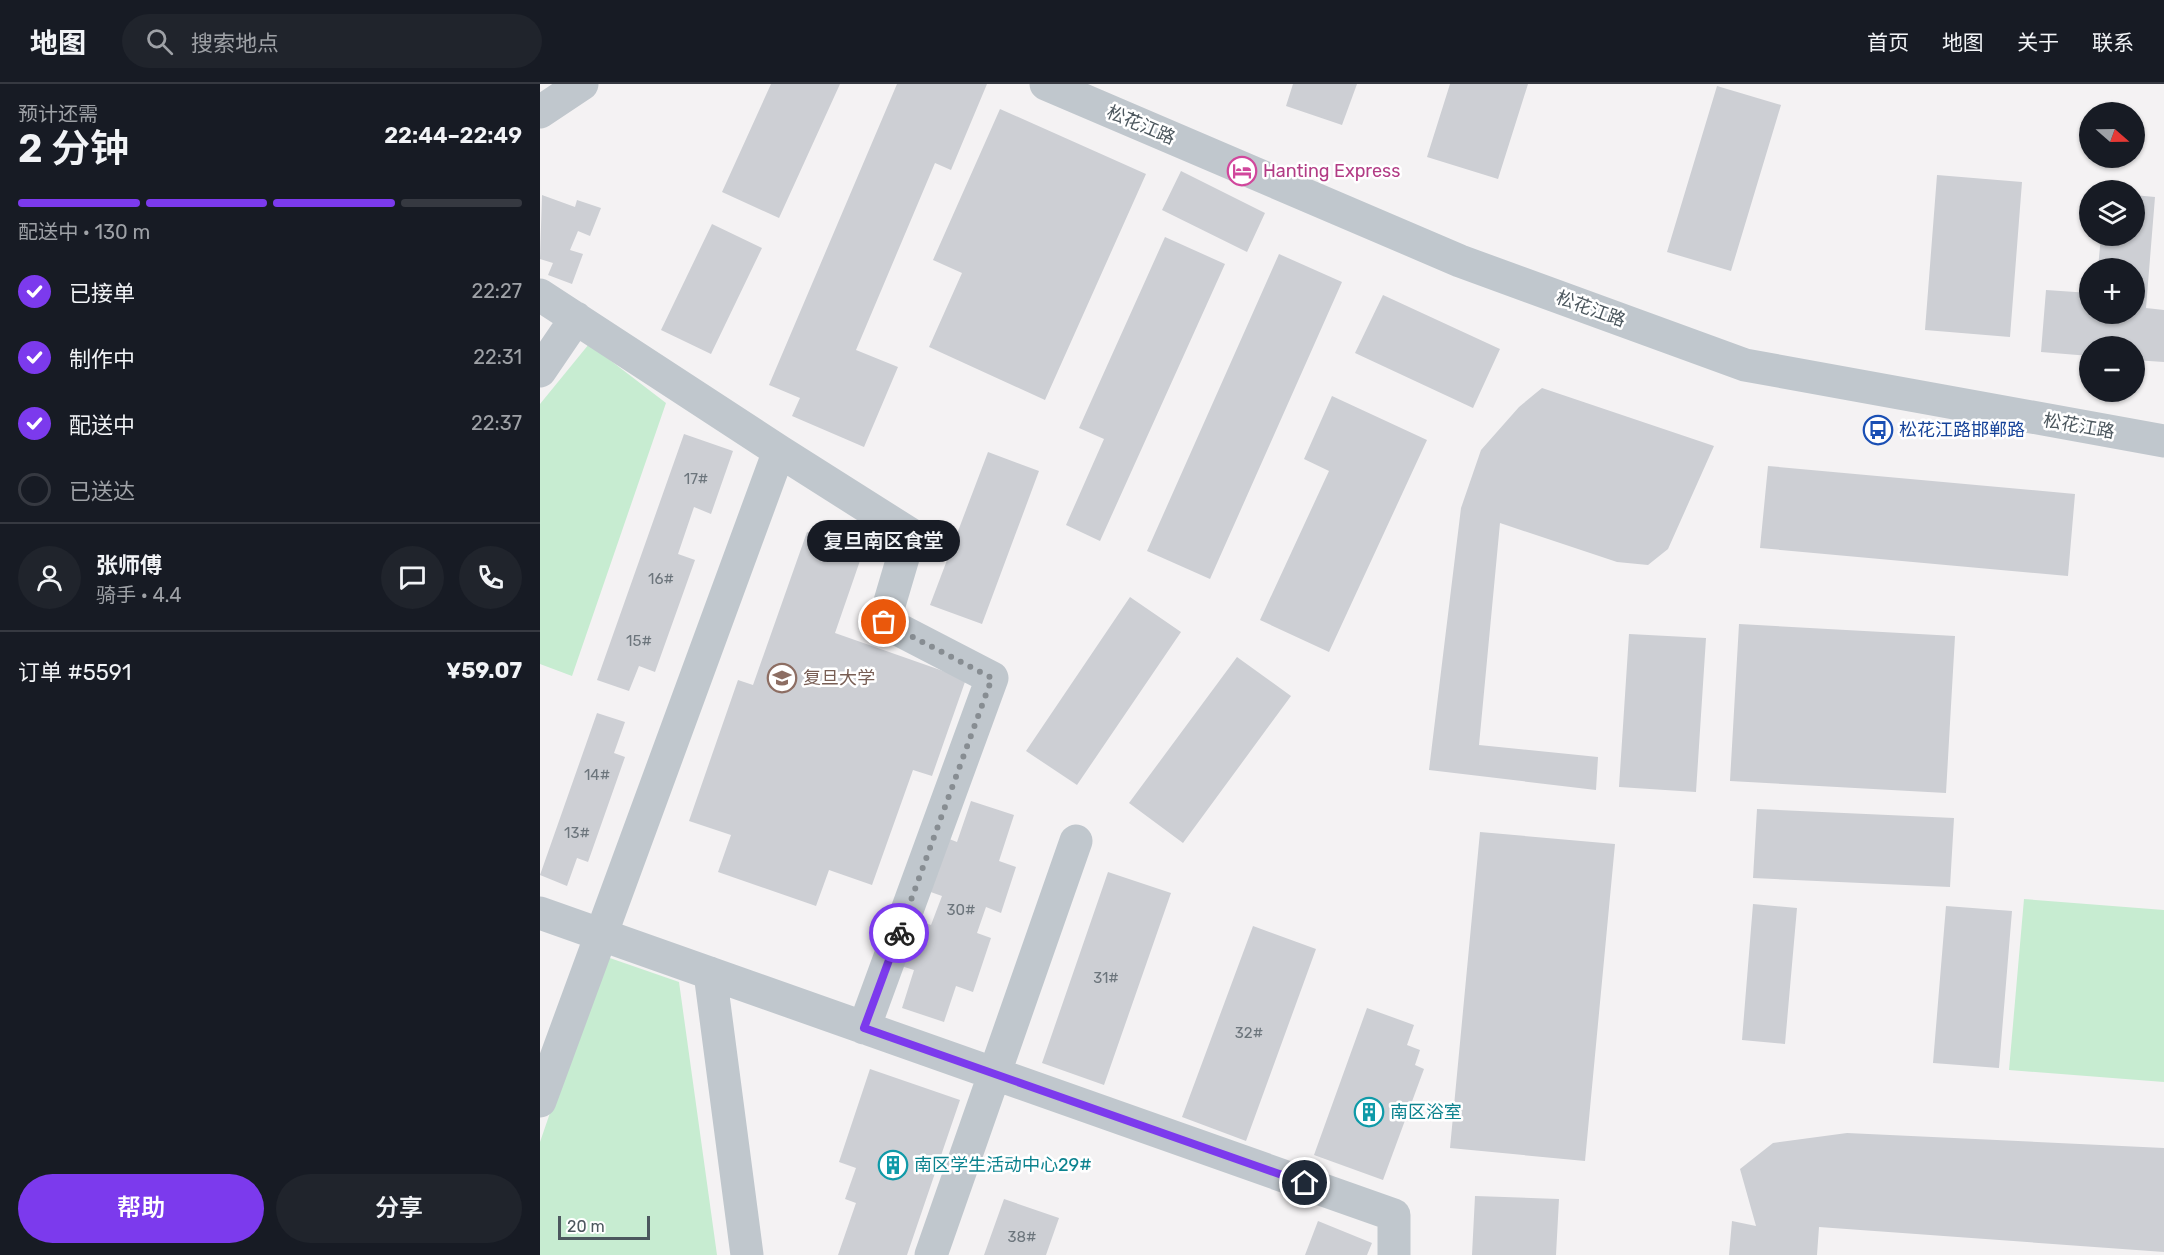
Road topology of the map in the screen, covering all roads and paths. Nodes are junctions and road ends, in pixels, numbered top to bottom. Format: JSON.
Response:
{"nodes":[{"id":1,"x":582,"y":84,"type":"edge"},
{"id":2,"x":1046,"y":84,"type":"edge"},
{"id":3,"x":540,"y":112,"type":"edge"},
{"id":4,"x":540,"y":295,"type":"edge"},
{"id":5,"x":576,"y":318,"type":"junction"},
{"id":6,"x":540,"y":371,"type":"edge"},
{"id":7,"x":2164,"y":441,"type":"edge"},
{"id":8,"x":778,"y":451,"type":"junction"},
{"id":9,"x":1076,"y":842,"type":"dead end"},
{"id":10,"x":540,"y":913,"type":"edge"},
{"id":11,"x":601,"y":934,"type":"junction"},
{"id":12,"x":710,"y":973,"type":"junction"},
{"id":13,"x":864,"y":1028,"type":"junction"},
{"id":14,"x":995,"y":1074,"type":"junction"},
{"id":15,"x":540,"y":1101,"type":"edge"},
{"id":16,"x":747,"y":1255,"type":"edge"},
{"id":17,"x":931,"y":1255,"type":"edge"},
{"id":18,"x":1394,"y":1255,"type":"edge"}],
"edges":[{"from":1,"to":3,"type":"street"},
{"from":2,"to":7,"type":"street","name":"松花江路"},
{"from":4,"to":5,"type":"street"},
{"from":5,"to":6,"type":"street"},
{"from":5,"to":8,"type":"street"},
{"from":8,"to":11,"type":"street"},
{"from":8,"to":13,"type":"street"},
{"from":9,"to":14,"type":"street"},
{"from":10,"to":11,"type":"street"},
{"from":11,"to":12,"type":"street"},
{"from":11,"to":15,"type":"street"},
{"from":12,"to":13,"type":"street"},
{"from":12,"to":16,"type":"street"},
{"from":13,"to":14,"type":"street"},
{"from":14,"to":17,"type":"street"},
{"from":14,"to":18,"type":"street"}]}
